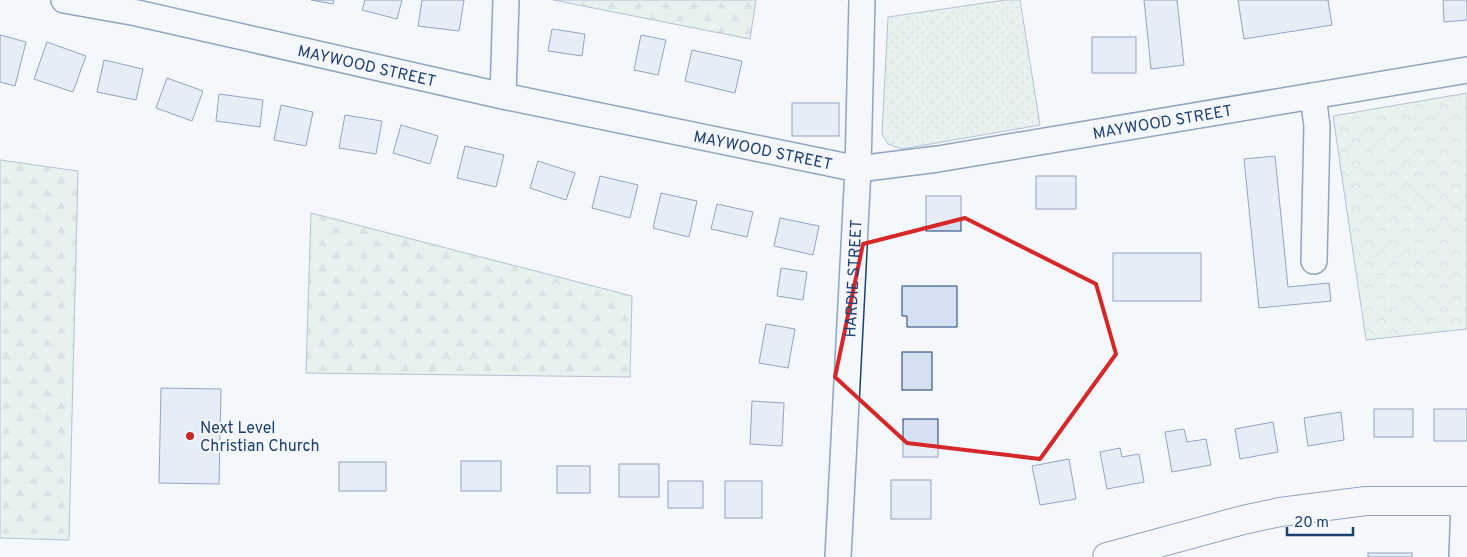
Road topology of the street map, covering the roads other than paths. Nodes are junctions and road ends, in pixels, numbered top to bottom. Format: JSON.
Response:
{"nodes":[{"id":1,"x":64,"y":0,"type":"edge"},
{"id":2,"x":506,"y":0,"type":"edge"},
{"id":3,"x":862,"y":0,"type":"edge"},
{"id":4,"x":137,"y":7,"type":"edge"},
{"id":5,"x":1467,"y":70,"type":"edge"},
{"id":6,"x":503,"y":96,"type":"junction"},
{"id":7,"x":1313,"y":96,"type":"junction"},
{"id":8,"x":858,"y":169,"type":"junction"},
{"id":9,"x":1314,"y":261,"type":"dead end"},
{"id":10,"x":1465,"y":500,"type":"edge"},
{"id":11,"x":838,"y":557,"type":"edge"},
{"id":12,"x":1107,"y":557,"type":"edge"},
{"id":13,"x":1462,"y":557,"type":"edge"}],
"edges":[{"from":1,"to":4,"type":"street","name":"MAYWOOD STREET"},
{"from":2,"to":6,"type":"street"},
{"from":3,"to":8,"type":"street","name":"HARDIE STREET"},
{"from":4,"to":6,"type":"street","name":"MAYWOOD STREET"},
{"from":5,"to":7,"type":"street","name":"MAYWOOD STREET"},
{"from":6,"to":8,"type":"street","name":"MAYWOOD STREET"},
{"from":7,"to":8,"type":"street","name":"MAYWOOD STREET"},
{"from":7,"to":9,"type":"street"},
{"from":8,"to":11,"type":"street","name":"HARDIE STREET"},
{"from":10,"to":12,"type":"main road"},
{"from":10,"to":13,"type":"street"}]}
